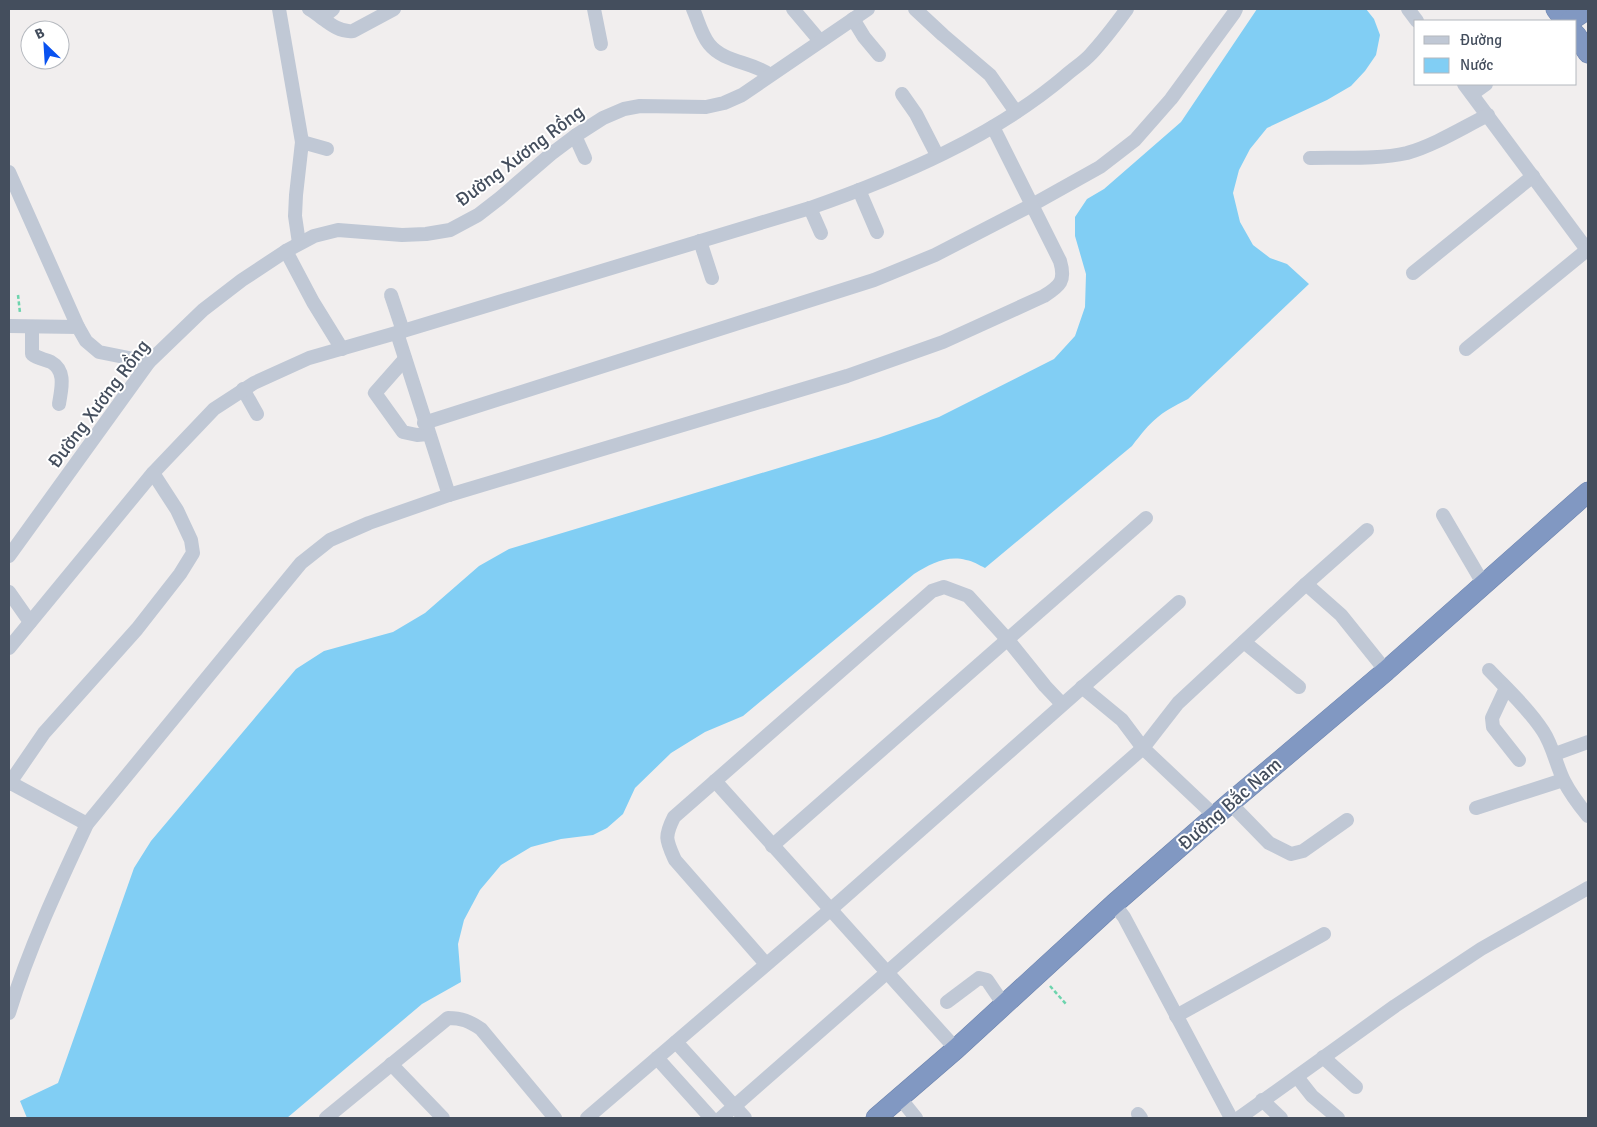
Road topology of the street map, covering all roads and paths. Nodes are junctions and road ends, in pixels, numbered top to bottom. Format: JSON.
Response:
{"nodes":[{"id":1,"x":279,"y":9,"type":"edge"},
{"id":2,"x":308,"y":9,"type":"edge"},
{"id":3,"x":394,"y":9,"type":"edge"},
{"id":4,"x":594,"y":9,"type":"edge"},
{"id":5,"x":693,"y":9,"type":"edge"},
{"id":6,"x":793,"y":9,"type":"edge"},
{"id":7,"x":868,"y":9,"type":"edge"},
{"id":8,"x":915,"y":9,"type":"edge"},
{"id":9,"x":1127,"y":9,"type":"edge"},
{"id":10,"x":1236,"y":9,"type":"edge"},
{"id":11,"x":1408,"y":9,"type":"edge"},
{"id":12,"x":1556,"y":9,"type":"edge"},
{"id":13,"x":328,"y":13,"type":"edge"},
{"id":14,"x":853,"y":19,"type":"junction"},
{"id":15,"x":1416,"y":20,"type":"edge"},
{"id":16,"x":1564,"y":20,"type":"edge"},
{"id":17,"x":1577,"y":37,"type":"edge"},
{"id":18,"x":820,"y":41,"type":"junction"},
{"id":19,"x":601,"y":44,"type":"dead end"},
{"id":20,"x":1588,"y":53,"type":"edge"},
{"id":21,"x":879,"y":55,"type":"dead end"},
{"id":22,"x":770,"y":75,"type":"junction"},
{"id":23,"x":1482,"y":85,"type":"edge"},
{"id":24,"x":1468,"y":89,"type":"edge"},
{"id":25,"x":902,"y":94,"type":"dead end"},
{"id":26,"x":1016,"y":112,"type":"junction"},
{"id":27,"x":1488,"y":114,"type":"junction"},
{"id":28,"x":993,"y":128,"type":"junction"},
{"id":29,"x":575,"y":136,"type":"junction"},
{"id":30,"x":302,"y":142,"type":"junction"},
{"id":31,"x":327,"y":149,"type":"dead end"},
{"id":32,"x":937,"y":155,"type":"junction"},
{"id":33,"x":585,"y":158,"type":"dead end"},
{"id":34,"x":1310,"y":158,"type":"dead end"},
{"id":35,"x":9,"y":172,"type":"edge"},
{"id":36,"x":1533,"y":176,"type":"junction"},
{"id":37,"x":859,"y":190,"type":"junction"},
{"id":38,"x":1032,"y":205,"type":"junction"},
{"id":39,"x":810,"y":208,"type":"junction"},
{"id":40,"x":877,"y":232,"type":"dead end"},
{"id":41,"x":821,"y":233,"type":"dead end"},
{"id":42,"x":700,"y":241,"type":"junction"},
{"id":43,"x":299,"y":243,"type":"junction"},
{"id":44,"x":1588,"y":250,"type":"edge"},
{"id":45,"x":286,"y":251,"type":"junction"},
{"id":46,"x":1413,"y":273,"type":"dead end"},
{"id":47,"x":712,"y":278,"type":"dead end"},
{"id":48,"x":18,"y":295,"type":"dead end"},
{"id":49,"x":391,"y":295,"type":"dead end"},
{"id":50,"x":21,"y":326,"type":"edge"},
{"id":51,"x":78,"y":327,"type":"junction"},
{"id":52,"x":400,"y":332,"type":"junction"},
{"id":53,"x":1466,"y":348,"type":"dead end"},
{"id":54,"x":342,"y":349,"type":"junction"},
{"id":55,"x":405,"y":359,"type":"junction"},
{"id":56,"x":149,"y":362,"type":"junction"},
{"id":57,"x":243,"y":389,"type":"junction"},
{"id":58,"x":59,"y":404,"type":"dead end"},
{"id":59,"x":257,"y":414,"type":"dead end"},
{"id":60,"x":426,"y":429,"type":"junction"},
{"id":61,"x":153,"y":473,"type":"junction"},
{"id":62,"x":1588,"y":492,"type":"edge"},
{"id":63,"x":448,"y":495,"type":"junction"},
{"id":64,"x":1443,"y":515,"type":"dead end"},
{"id":65,"x":1146,"y":518,"type":"dead end"},
{"id":66,"x":1367,"y":530,"type":"dead end"},
{"id":67,"x":9,"y":556,"type":"edge"},
{"id":68,"x":1306,"y":584,"type":"junction"},
{"id":69,"x":1484,"y":584,"type":"junction"},
{"id":70,"x":9,"y":592,"type":"edge"},
{"id":71,"x":1179,"y":602,"type":"dead end"},
{"id":72,"x":30,"y":622,"type":"junction"},
{"id":73,"x":1008,"y":640,"type":"junction"},
{"id":74,"x":1244,"y":642,"type":"junction"},
{"id":75,"x":9,"y":648,"type":"edge"},
{"id":76,"x":1489,"y":670,"type":"dead end"},
{"id":77,"x":1386,"y":671,"type":"junction"},
{"id":78,"x":1082,"y":687,"type":"junction"},
{"id":79,"x":1299,"y":687,"type":"dead end"},
{"id":80,"x":1506,"y":688,"type":"junction"},
{"id":81,"x":1062,"y":704,"type":"junction"},
{"id":82,"x":1588,"y":742,"type":"edge"},
{"id":83,"x":1143,"y":748,"type":"junction"},
{"id":84,"x":1555,"y":754,"type":"junction"},
{"id":85,"x":1519,"y":760,"type":"dead end"},
{"id":86,"x":1563,"y":780,"type":"junction"},
{"id":87,"x":715,"y":781,"type":"junction"},
{"id":88,"x":9,"y":783,"type":"edge"},
{"id":89,"x":1476,"y":808,"type":"dead end"},
{"id":90,"x":1223,"y":810,"type":"junction"},
{"id":91,"x":1588,"y":816,"type":"edge"},
{"id":92,"x":1347,"y":820,"type":"dead end"},
{"id":93,"x":87,"y":824,"type":"junction"},
{"id":94,"x":772,"y":846,"type":"junction"},
{"id":95,"x":1588,"y":888,"type":"edge"},
{"id":96,"x":1114,"y":904,"type":"junction"},
{"id":97,"x":830,"y":910,"type":"junction"},
{"id":98,"x":1324,"y":934,"type":"dead end"},
{"id":99,"x":766,"y":964,"type":"junction"},
{"id":100,"x":888,"y":972,"type":"junction"},
{"id":101,"x":1039,"y":974,"type":"junction"},
{"id":102,"x":947,"y":1002,"type":"dead end"},
{"id":103,"x":1066,"y":1004,"type":"dead end"},
{"id":104,"x":1004,"y":1005,"type":"junction"},
{"id":105,"x":9,"y":1013,"type":"edge"},
{"id":106,"x":1176,"y":1016,"type":"junction"},
{"id":107,"x":676,"y":1042,"type":"junction"},
{"id":108,"x":956,"y":1049,"type":"junction"},
{"id":109,"x":1323,"y":1057,"type":"junction"},
{"id":110,"x":658,"y":1058,"type":"junction"},
{"id":111,"x":391,"y":1064,"type":"junction"},
{"id":112,"x":1297,"y":1077,"type":"junction"},
{"id":113,"x":1356,"y":1087,"type":"dead end"},
{"id":114,"x":900,"y":1098,"type":"junction"},
{"id":115,"x":1262,"y":1100,"type":"junction"},
{"id":116,"x":734,"y":1107,"type":"junction"},
{"id":117,"x":326,"y":1118,"type":"edge"},
{"id":118,"x":443,"y":1118,"type":"edge"},
{"id":119,"x":555,"y":1118,"type":"edge"},
{"id":120,"x":587,"y":1118,"type":"edge"},
{"id":121,"x":711,"y":1118,"type":"edge"},
{"id":122,"x":721,"y":1118,"type":"edge"},
{"id":123,"x":745,"y":1118,"type":"edge"},
{"id":124,"x":876,"y":1118,"type":"edge"},
{"id":125,"x":916,"y":1118,"type":"edge"},
{"id":126,"x":1231,"y":1118,"type":"edge"},
{"id":127,"x":1239,"y":1118,"type":"edge"},
{"id":128,"x":1281,"y":1118,"type":"edge"},
{"id":129,"x":1338,"y":1118,"type":"edge"}],
"edges":[{"from":1,"to":30,"type":"street"},
{"from":2,"to":13,"type":"street"},
{"from":3,"to":13,"type":"street"},
{"from":4,"to":19,"type":"street"},
{"from":5,"to":22,"type":"street"},
{"from":6,"to":18,"type":"street"},
{"from":7,"to":14,"type":"street","name":"Đường Xương Rồng"},
{"from":8,"to":26,"type":"street"},
{"from":9,"to":26,"type":"street"},
{"from":10,"to":38,"type":"street"},
{"from":11,"to":15,"type":"street"},
{"from":12,"to":16,"type":"highway"},
{"from":14,"to":18,"type":"street","name":"Đường Xương Rồng"},
{"from":14,"to":21,"type":"street"},
{"from":17,"to":20,"type":"highway"},
{"from":18,"to":22,"type":"street","name":"Đường Xương Rồng"},
{"from":22,"to":29,"type":"street","name":"Đường Xương Rồng"},
{"from":23,"to":24,"type":"street"},
{"from":24,"to":27,"type":"street"},
{"from":25,"to":32,"type":"street"},
{"from":26,"to":28,"type":"street"},
{"from":27,"to":34,"type":"street"},
{"from":27,"to":36,"type":"street"},
{"from":28,"to":32,"type":"street"},
{"from":28,"to":38,"type":"street"},
{"from":29,"to":33,"type":"street"},
{"from":29,"to":43,"type":"street","name":"Đường Xương Rồng"},
{"from":30,"to":31,"type":"street"},
{"from":30,"to":43,"type":"street"},
{"from":32,"to":37,"type":"street"},
{"from":35,"to":51,"type":"street"},
{"from":36,"to":44,"type":"street"},
{"from":36,"to":46,"type":"street"},
{"from":37,"to":39,"type":"street"},
{"from":37,"to":40,"type":"street"},
{"from":38,"to":60,"type":"street"},
{"from":38,"to":63,"type":"street"},
{"from":39,"to":41,"type":"street"},
{"from":39,"to":42,"type":"street"},
{"from":42,"to":47,"type":"street"},
{"from":42,"to":52,"type":"street"},
{"from":43,"to":45,"type":"street","name":"Đường Xương Rồng"},
{"from":44,"to":53,"type":"street"},
{"from":45,"to":54,"type":"street"},
{"from":45,"to":56,"type":"street","name":"Đường Xương Rồng"},
{"from":48,"to":50,"type":"path"},
{"from":49,"to":52,"type":"street"},
{"from":50,"to":51,"type":"street"},
{"from":50,"to":58,"type":"street"},
{"from":51,"to":56,"type":"street"},
{"from":52,"to":54,"type":"street"},
{"from":52,"to":55,"type":"street"},
{"from":54,"to":57,"type":"street"},
{"from":55,"to":60,"type":"street"},
{"from":55,"to":60,"type":"street"},
{"from":56,"to":67,"type":"street","name":"Đường Xương Rồng"},
{"from":57,"to":59,"type":"street"},
{"from":57,"to":61,"type":"street"},
{"from":60,"to":63,"type":"street"},
{"from":61,"to":72,"type":"street"},
{"from":61,"to":88,"type":"street"},
{"from":62,"to":69,"type":"highway","name":"Đường Bắc Nam"},
{"from":63,"to":93,"type":"street"},
{"from":64,"to":69,"type":"street"},
{"from":65,"to":73,"type":"street"},
{"from":66,"to":68,"type":"street"},
{"from":68,"to":74,"type":"street"},
{"from":68,"to":77,"type":"street"},
{"from":69,"to":77,"type":"highway","name":"Đường Bắc Nam"},
{"from":70,"to":72,"type":"street"},
{"from":71,"to":78,"type":"street"},
{"from":72,"to":75,"type":"street"},
{"from":73,"to":81,"type":"street"},
{"from":73,"to":87,"type":"street"},
{"from":73,"to":94,"type":"street"},
{"from":74,"to":79,"type":"street"},
{"from":74,"to":83,"type":"street"},
{"from":76,"to":80,"type":"street"},
{"from":77,"to":90,"type":"highway","name":"Đường Bắc Nam"},
{"from":78,"to":81,"type":"street"},
{"from":78,"to":83,"type":"street"},
{"from":80,"to":84,"type":"street"},
{"from":80,"to":85,"type":"street"},
{"from":81,"to":97,"type":"street"},
{"from":82,"to":84,"type":"street"},
{"from":83,"to":90,"type":"street"},
{"from":83,"to":100,"type":"street"},
{"from":84,"to":86,"type":"street"},
{"from":86,"to":89,"type":"street"},
{"from":86,"to":91,"type":"street"},
{"from":87,"to":94,"type":"street"},
{"from":87,"to":99,"type":"street"},
{"from":88,"to":93,"type":"street"},
{"from":90,"to":92,"type":"street"},
{"from":90,"to":96,"type":"highway","name":"Đường Bắc Nam"},
{"from":93,"to":105,"type":"street"},
{"from":94,"to":97,"type":"street"},
{"from":95,"to":109,"type":"street"},
{"from":96,"to":101,"type":"highway","name":"Đường Bắc Nam"},
{"from":96,"to":106,"type":"street"},
{"from":97,"to":99,"type":"street"},
{"from":97,"to":100,"type":"street"},
{"from":98,"to":106,"type":"street"},
{"from":99,"to":107,"type":"street"},
{"from":100,"to":108,"type":"street"},
{"from":100,"to":116,"type":"street"},
{"from":101,"to":103,"type":"path"},
{"from":101,"to":104,"type":"highway","name":"Đường Bắc Nam"},
{"from":102,"to":104,"type":"street"},
{"from":104,"to":108,"type":"highway","name":"Đường Bắc Nam"},
{"from":106,"to":126,"type":"street"},
{"from":107,"to":110,"type":"street"},
{"from":107,"to":116,"type":"street"},
{"from":108,"to":114,"type":"highway","name":"Đường Bắc Nam"},
{"from":109,"to":112,"type":"street"},
{"from":109,"to":113,"type":"street"},
{"from":110,"to":120,"type":"street"},
{"from":110,"to":121,"type":"street"},
{"from":111,"to":117,"type":"street"},
{"from":111,"to":118,"type":"street"},
{"from":111,"to":119,"type":"street"},
{"from":112,"to":115,"type":"street"},
{"from":112,"to":129,"type":"street"},
{"from":114,"to":124,"type":"highway","name":"Đường Bắc Nam"},
{"from":114,"to":125,"type":"street"},
{"from":115,"to":127,"type":"street"},
{"from":115,"to":128,"type":"street"},
{"from":116,"to":122,"type":"street"},
{"from":116,"to":123,"type":"street"}]}
